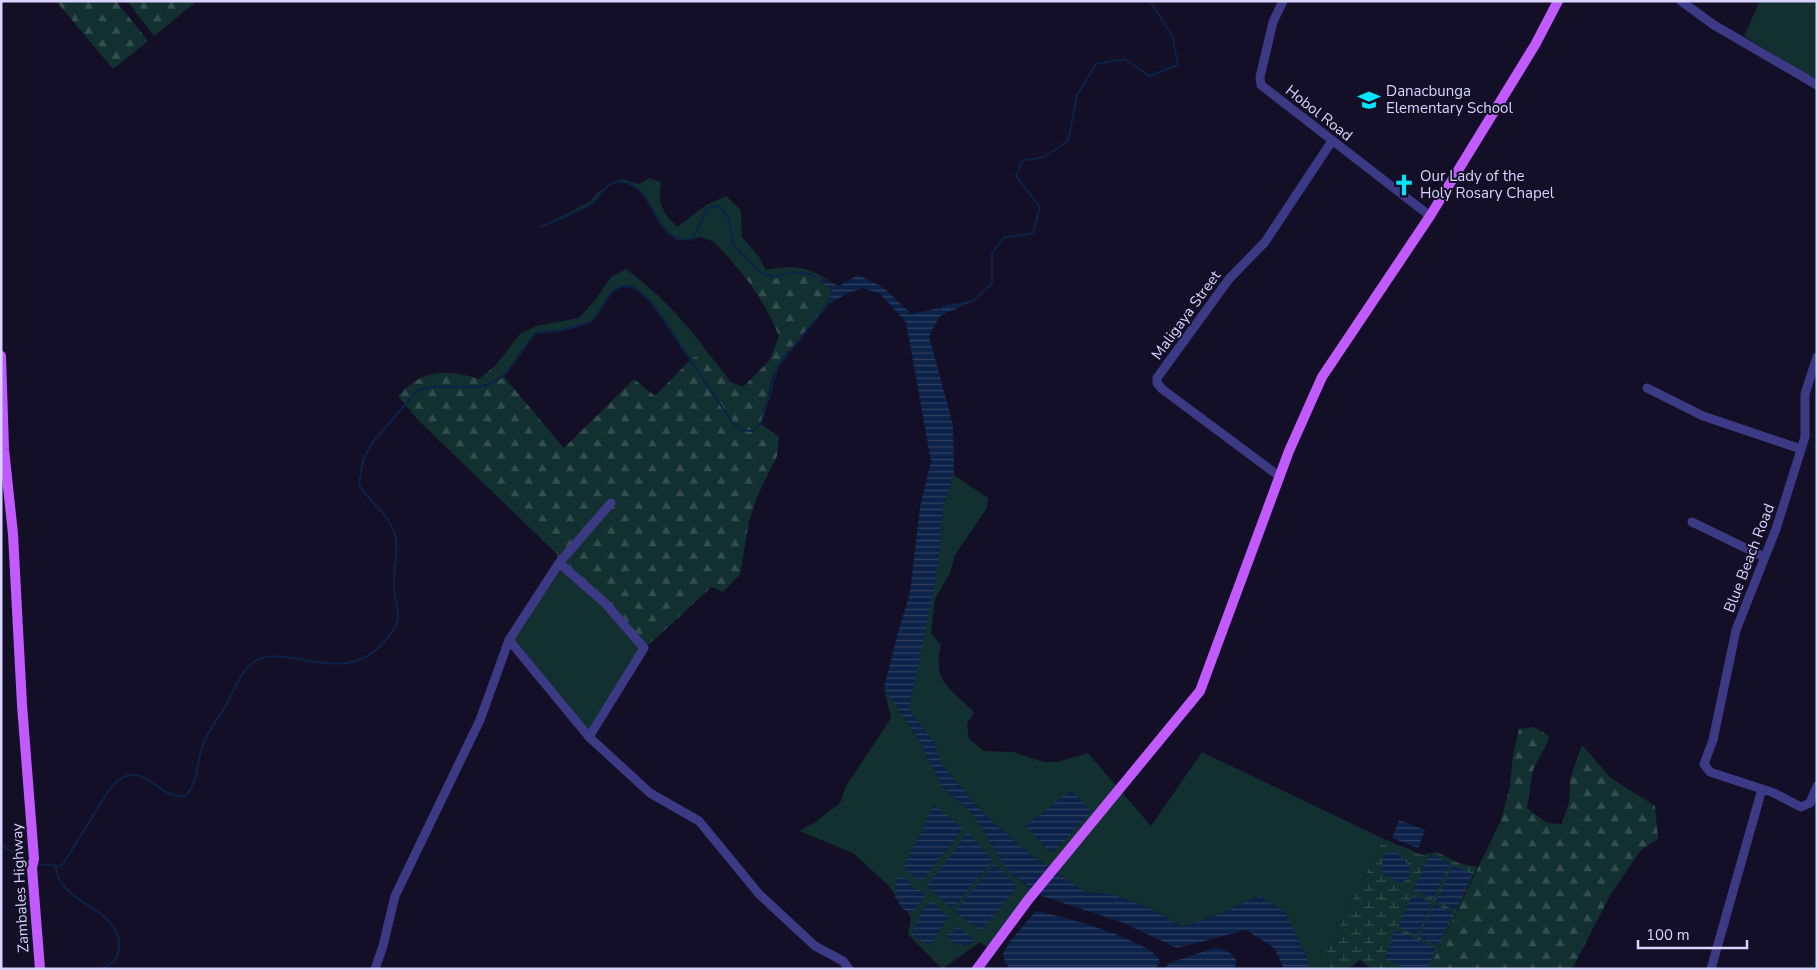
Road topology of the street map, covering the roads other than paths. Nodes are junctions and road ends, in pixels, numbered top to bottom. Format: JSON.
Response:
{"nodes":[{"id":1,"x":1284,"y":1,"type":"edge"},
{"id":2,"x":1558,"y":1,"type":"edge"},
{"id":3,"x":1681,"y":1,"type":"edge"},
{"id":4,"x":1817,"y":85,"type":"edge"},
{"id":5,"x":1332,"y":141,"type":"junction"},
{"id":6,"x":1430,"y":216,"type":"junction"},
{"id":7,"x":1,"y":356,"type":"edge"},
{"id":8,"x":1817,"y":357,"type":"edge"},
{"id":9,"x":1647,"y":388,"type":"dead end"},
{"id":10,"x":1801,"y":449,"type":"junction"},
{"id":11,"x":1279,"y":476,"type":"junction"},
{"id":12,"x":611,"y":503,"type":"dead end"},
{"id":13,"x":1692,"y":522,"type":"dead end"},
{"id":14,"x":1764,"y":557,"type":"junction"},
{"id":15,"x":559,"y":563,"type":"junction"},
{"id":16,"x":509,"y":640,"type":"junction"},
{"id":17,"x":589,"y":737,"type":"junction"},
{"id":18,"x":1817,"y":786,"type":"edge"},
{"id":19,"x":1762,"y":789,"type":"junction"},
{"id":20,"x":40,"y":969,"type":"edge"},
{"id":21,"x":374,"y":969,"type":"edge"},
{"id":22,"x":849,"y":969,"type":"edge"},
{"id":23,"x":977,"y":969,"type":"edge"},
{"id":24,"x":1711,"y":969,"type":"edge"}],
"edges":[{"from":1,"to":5,"type":"street","name":"Hobol Road"},
{"from":2,"to":6,"type":"main road"},
{"from":3,"to":4,"type":"street"},
{"from":5,"to":6,"type":"street","name":"Hobol Road"},
{"from":5,"to":11,"type":"street","name":"Maligaya Street"},
{"from":6,"to":11,"type":"main road"},
{"from":7,"to":20,"type":"main road","name":"Zambales Highway"},
{"from":8,"to":10,"type":"street","name":"Blue Beach Road"},
{"from":9,"to":10,"type":"street"},
{"from":10,"to":14,"type":"street","name":"Blue Beach Road"},
{"from":11,"to":23,"type":"main road"},
{"from":12,"to":15,"type":"street"},
{"from":13,"to":14,"type":"street"},
{"from":14,"to":19,"type":"street","name":"Blue Beach Road"},
{"from":15,"to":16,"type":"street"},
{"from":15,"to":17,"type":"street"},
{"from":16,"to":17,"type":"street"},
{"from":16,"to":21,"type":"street"},
{"from":17,"to":22,"type":"street"},
{"from":18,"to":19,"type":"street"},
{"from":19,"to":24,"type":"street"}]}
